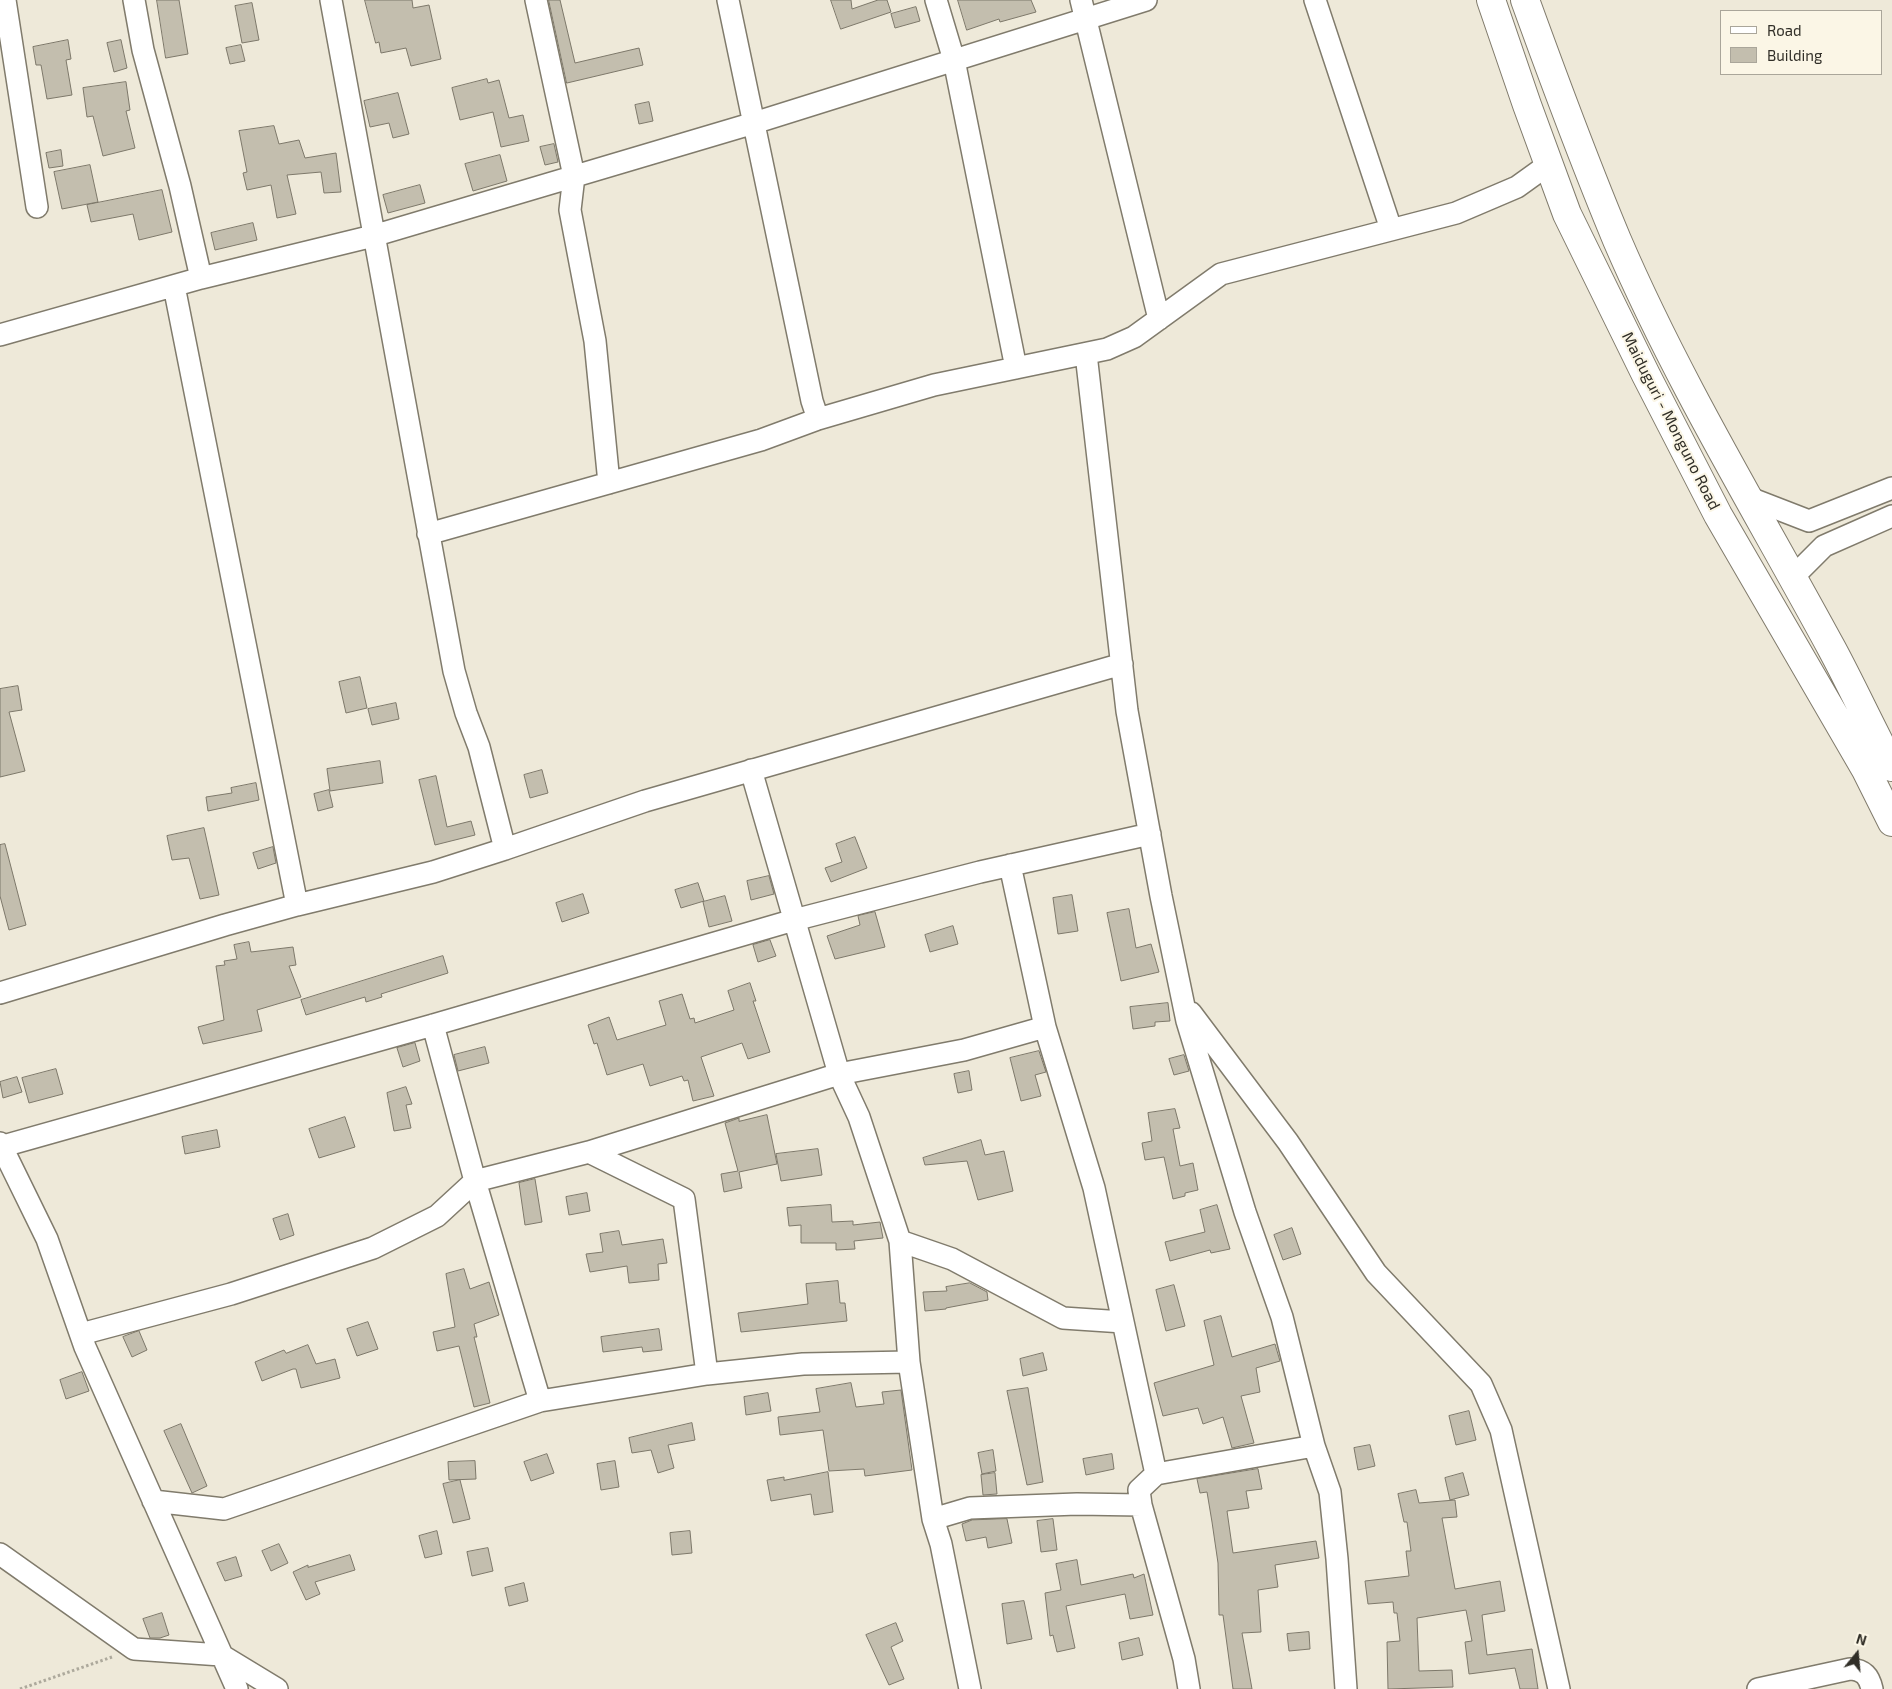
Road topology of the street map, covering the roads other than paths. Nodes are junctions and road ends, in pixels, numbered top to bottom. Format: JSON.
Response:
{"nodes":[{"id":1,"x":5,"y":0,"type":"edge"},
{"id":2,"x":134,"y":0,"type":"edge"},
{"id":3,"x":331,"y":0,"type":"edge"},
{"id":4,"x":536,"y":0,"type":"edge"},
{"id":5,"x":728,"y":0,"type":"edge"},
{"id":6,"x":936,"y":0,"type":"edge"},
{"id":7,"x":1146,"y":0,"type":"edge"},
{"id":8,"x":1315,"y":0,"type":"edge"},
{"id":9,"x":1491,"y":0,"type":"edge"},
{"id":10,"x":1525,"y":0,"type":"edge"},
{"id":11,"x":1084,"y":9,"type":"edge"},
{"id":12,"x":954,"y":60,"type":"junction"},
{"id":13,"x":754,"y":123,"type":"junction"},
{"id":14,"x":1549,"y":164,"type":"junction"},
{"id":15,"x":574,"y":176,"type":"junction"},
{"id":16,"x":37,"y":207,"type":"dead end"},
{"id":17,"x":1392,"y":229,"type":"junction"},
{"id":18,"x":373,"y":236,"type":"junction"},
{"id":19,"x":201,"y":278,"type":"junction"},
{"id":20,"x":174,"y":286,"type":"junction"},
{"id":21,"x":1159,"y":319,"type":"junction"},
{"id":22,"x":0,"y":335,"type":"edge"},
{"id":23,"x":1086,"y":354,"type":"junction"},
{"id":24,"x":1016,"y":368,"type":"junction"},
{"id":25,"x":818,"y":419,"type":"junction"},
{"id":26,"x":609,"y":484,"type":"junction"},
{"id":27,"x":1892,"y":488,"type":"edge"},
{"id":28,"x":1747,"y":497,"type":"junction"},
{"id":29,"x":1892,"y":516,"type":"edge"},
{"id":30,"x":428,"y":534,"type":"junction"},
{"id":31,"x":1792,"y":578,"type":"junction"},
{"id":32,"x":1122,"y":664,"type":"junction"},
{"id":33,"x":1892,"y":767,"type":"edge"},
{"id":34,"x":751,"y":770,"type":"junction"},
{"id":35,"x":1892,"y":822,"type":"edge"},
{"id":36,"x":1150,"y":834,"type":"junction"},
{"id":37,"x":505,"y":849,"type":"junction"},
{"id":38,"x":1010,"y":865,"type":"junction"},
{"id":39,"x":297,"y":904,"type":"junction"},
{"id":40,"x":794,"y":920,"type":"junction"},
{"id":41,"x":0,"y":993,"type":"edge"},
{"id":42,"x":1183,"y":1000,"type":"junction"},
{"id":43,"x":433,"y":1025,"type":"junction"},
{"id":44,"x":1045,"y":1027,"type":"junction"},
{"id":45,"x":839,"y":1074,"type":"junction"},
{"id":46,"x":0,"y":1145,"type":"edge"},
{"id":47,"x":589,"y":1152,"type":"junction"},
{"id":48,"x":475,"y":1181,"type":"junction"},
{"id":49,"x":900,"y":1241,"type":"junction"},
{"id":50,"x":1123,"y":1322,"type":"junction"},
{"id":51,"x":80,"y":1334,"type":"junction"},
{"id":52,"x":909,"y":1362,"type":"junction"},
{"id":53,"x":707,"y":1374,"type":"junction"},
{"id":54,"x":540,"y":1401,"type":"junction"},
{"id":55,"x":1314,"y":1446,"type":"junction"},
{"id":56,"x":1156,"y":1474,"type":"junction"},
{"id":57,"x":153,"y":1501,"type":"junction"},
{"id":58,"x":1141,"y":1505,"type":"junction"},
{"id":59,"x":933,"y":1519,"type":"junction"},
{"id":60,"x":0,"y":1554,"type":"edge"},
{"id":61,"x":221,"y":1655,"type":"junction"},
{"id":62,"x":237,"y":1689,"type":"edge"},
{"id":63,"x":278,"y":1689,"type":"edge"},
{"id":64,"x":970,"y":1689,"type":"edge"},
{"id":65,"x":1189,"y":1689,"type":"edge"},
{"id":66,"x":1346,"y":1689,"type":"edge"},
{"id":67,"x":1559,"y":1689,"type":"edge"},
{"id":68,"x":1758,"y":1689,"type":"edge"},
{"id":69,"x":1872,"y":1689,"type":"edge"}],
"edges":[{"from":1,"to":16,"type":"street"},
{"from":2,"to":19,"type":"street"},
{"from":3,"to":18,"type":"street"},
{"from":4,"to":15,"type":"street"},
{"from":5,"to":13,"type":"street"},
{"from":6,"to":12,"type":"street"},
{"from":7,"to":11,"type":"street"},
{"from":8,"to":17,"type":"street"},
{"from":9,"to":14,"type":"main road","name":"Maiduguri - Monguno Road"},
{"from":10,"to":28,"type":"main road","name":"Maiduguri - Monguno Road"},
{"from":11,"to":12,"type":"street"},
{"from":11,"to":21,"type":"street"},
{"from":12,"to":13,"type":"street"},
{"from":12,"to":24,"type":"street"},
{"from":13,"to":15,"type":"street"},
{"from":13,"to":25,"type":"street"},
{"from":14,"to":17,"type":"street"},
{"from":14,"to":35,"type":"main road","name":"Maiduguri - Monguno Road"},
{"from":15,"to":18,"type":"street"},
{"from":15,"to":26,"type":"street"},
{"from":17,"to":21,"type":"street"},
{"from":18,"to":19,"type":"street"},
{"from":18,"to":30,"type":"street"},
{"from":19,"to":20,"type":"street"},
{"from":20,"to":22,"type":"street"},
{"from":20,"to":39,"type":"street"},
{"from":21,"to":23,"type":"street"},
{"from":23,"to":24,"type":"street"},
{"from":23,"to":32,"type":"street"},
{"from":24,"to":25,"type":"street"},
{"from":25,"to":26,"type":"street"},
{"from":26,"to":30,"type":"street"},
{"from":27,"to":28,"type":"street"},
{"from":28,"to":31,"type":"main road","name":"Maiduguri - Monguno Road"},
{"from":29,"to":31,"type":"street"},
{"from":30,"to":37,"type":"street"},
{"from":31,"to":33,"type":"main road","name":"Maiduguri - Monguno Road"},
{"from":32,"to":34,"type":"street"},
{"from":32,"to":36,"type":"street"},
{"from":34,"to":37,"type":"street"},
{"from":34,"to":40,"type":"street"},
{"from":36,"to":38,"type":"street"},
{"from":36,"to":42,"type":"street"},
{"from":37,"to":39,"type":"street"},
{"from":38,"to":40,"type":"street"},
{"from":38,"to":44,"type":"street"},
{"from":39,"to":41,"type":"street"},
{"from":40,"to":43,"type":"street"},
{"from":40,"to":45,"type":"street"},
{"from":42,"to":55,"type":"street"},
{"from":42,"to":67,"type":"street"},
{"from":43,"to":46,"type":"street"},
{"from":43,"to":48,"type":"street"},
{"from":44,"to":45,"type":"street"},
{"from":44,"to":50,"type":"street"},
{"from":45,"to":47,"type":"street"},
{"from":45,"to":49,"type":"street"},
{"from":46,"to":51,"type":"street"},
{"from":47,"to":48,"type":"street"},
{"from":47,"to":53,"type":"street"},
{"from":48,"to":51,"type":"street"},
{"from":48,"to":54,"type":"street"},
{"from":49,"to":50,"type":"street"},
{"from":49,"to":52,"type":"street"},
{"from":50,"to":56,"type":"street"},
{"from":51,"to":57,"type":"street"},
{"from":52,"to":53,"type":"street"},
{"from":52,"to":59,"type":"street"},
{"from":53,"to":54,"type":"street"},
{"from":54,"to":57,"type":"street"},
{"from":55,"to":56,"type":"street"},
{"from":55,"to":66,"type":"street"},
{"from":56,"to":58,"type":"street"},
{"from":57,"to":61,"type":"street"},
{"from":58,"to":59,"type":"street"},
{"from":58,"to":65,"type":"street"},
{"from":59,"to":64,"type":"street"},
{"from":60,"to":61,"type":"street"},
{"from":61,"to":62,"type":"street"},
{"from":61,"to":63,"type":"street"},
{"from":68,"to":69,"type":"street"}]}
